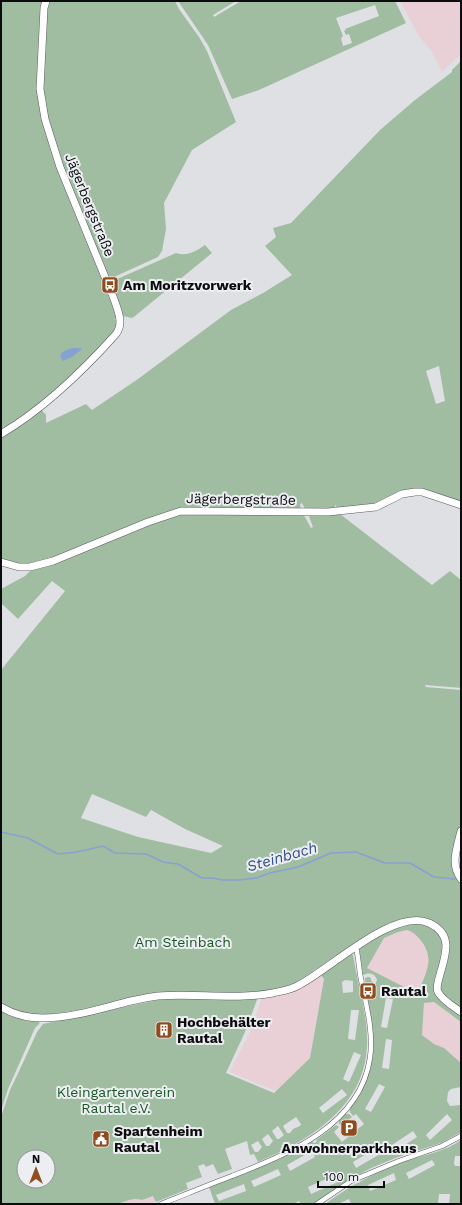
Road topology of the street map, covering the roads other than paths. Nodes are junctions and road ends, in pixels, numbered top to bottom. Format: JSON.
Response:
{"nodes":[{"id":1,"x":46,"y":1,"type":"edge"},
{"id":2,"x":1,"y":434,"type":"edge"},
{"id":3,"x":461,"y":505,"type":"edge"},
{"id":4,"x":1,"y":562,"type":"edge"},
{"id":5,"x":461,"y":831,"type":"edge"},
{"id":6,"x":460,"y":876,"type":"edge"},
{"id":7,"x":356,"y":947,"type":"junction"},
{"id":8,"x":1,"y":1007,"type":"edge"},
{"id":9,"x":461,"y":1012,"type":"edge"},
{"id":10,"x":461,"y":1136,"type":"edge"},
{"id":11,"x":161,"y":1204,"type":"edge"},
{"id":12,"x":317,"y":1204,"type":"edge"}],
"edges":[{"from":1,"to":2,"type":"street","name":"Jägerbergstraße"},
{"from":3,"to":4,"type":"street","name":"Jägerbergstraße"},
{"from":5,"to":6,"type":"street"},
{"from":7,"to":8,"type":"street"},
{"from":7,"to":9,"type":"street"},
{"from":7,"to":11,"type":"street"},
{"from":10,"to":12,"type":"street"}]}
